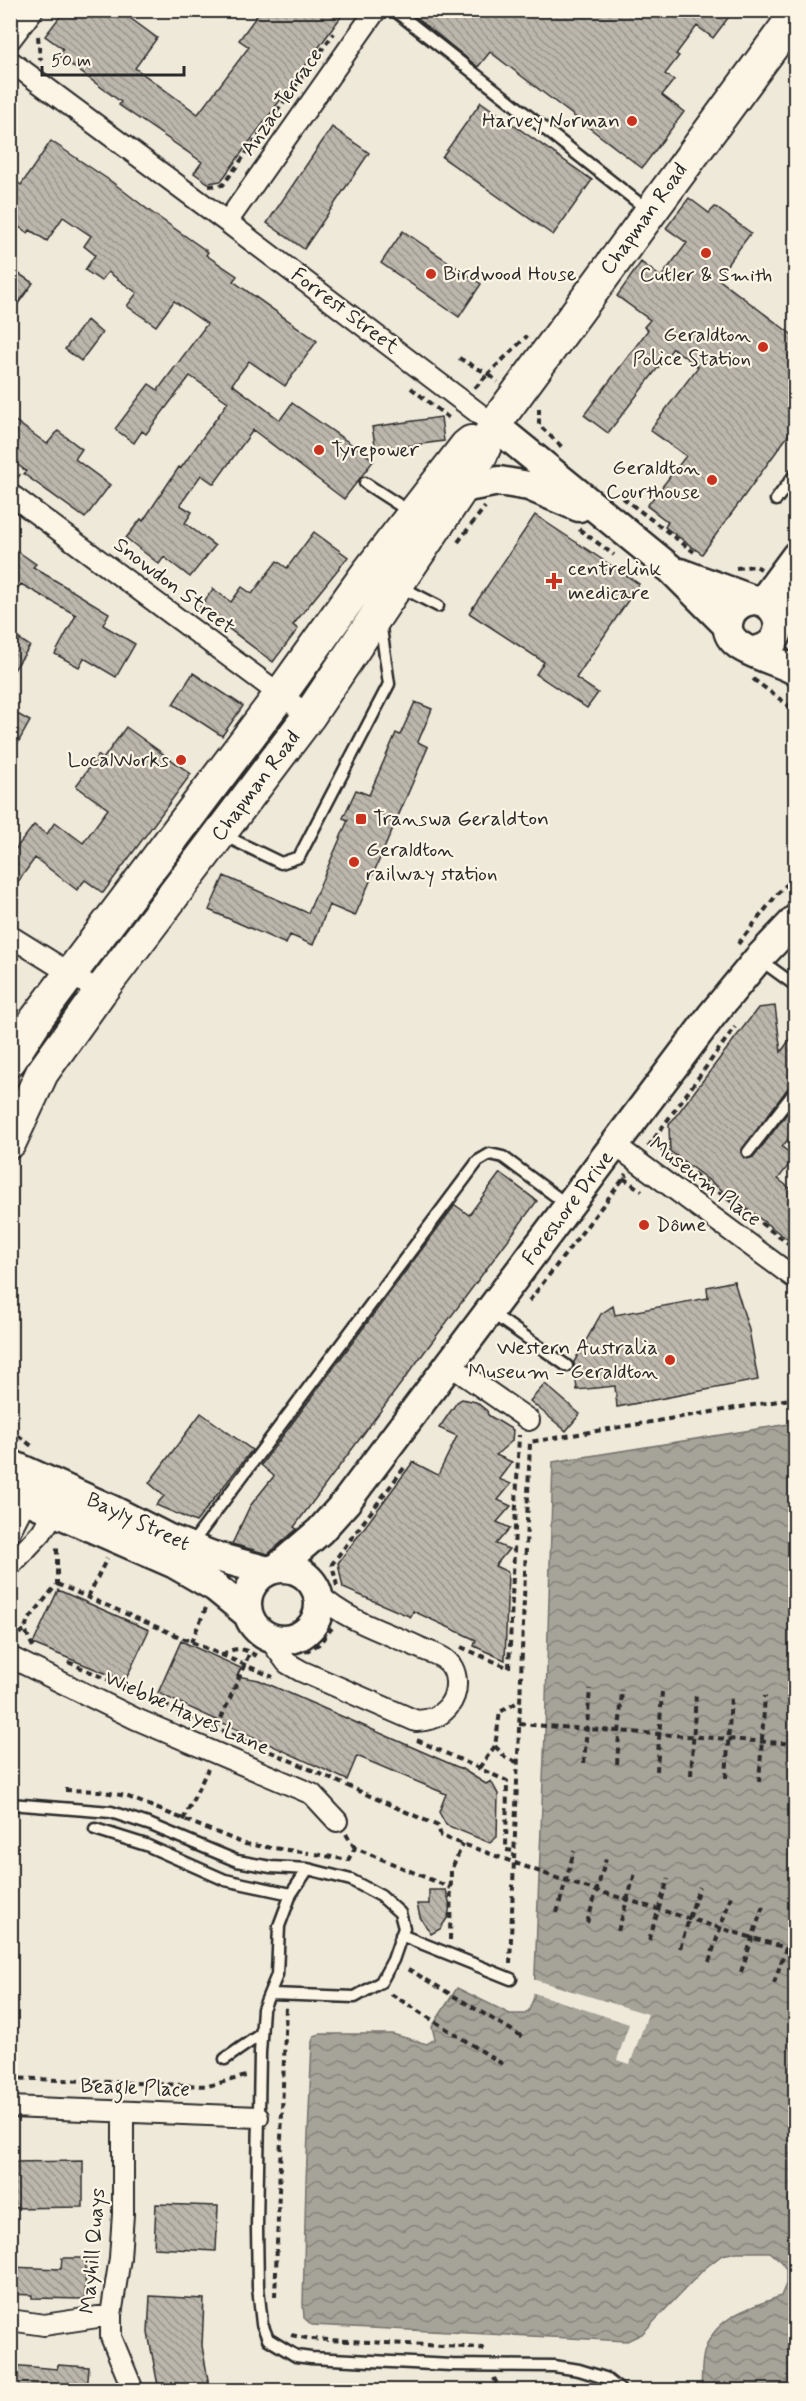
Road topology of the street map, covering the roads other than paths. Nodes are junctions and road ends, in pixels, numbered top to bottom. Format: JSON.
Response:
{"nodes":[{"id":1,"x":376,"y":10,"type":"edge"},
{"id":2,"x":394,"y":10,"type":"edge"},
{"id":3,"x":795,"y":14,"type":"edge"},
{"id":4,"x":35,"y":18,"type":"edge"},
{"id":5,"x":10,"y":40,"type":"edge"},
{"id":6,"x":10,"y":61,"type":"edge"},
{"id":7,"x":649,"y":211,"type":"junction"},
{"id":8,"x":227,"y":222,"type":"junction"},
{"id":9,"x":494,"y":425,"type":"junction"},
{"id":10,"x":795,"y":473,"type":"edge"},
{"id":11,"x":364,"y":483,"type":"dead end"},
{"id":12,"x":10,"y":494,"type":"edge"},
{"id":13,"x":476,"y":494,"type":"junction"},
{"id":14,"x":776,"y":500,"type":"dead end"},
{"id":15,"x":414,"y":515,"type":"junction"},
{"id":16,"x":609,"y":519,"type":"junction"},
{"id":17,"x":795,"y":556,"type":"edge"},
{"id":18,"x":672,"y":570,"type":"junction"},
{"id":19,"x":397,"y":585,"type":"junction"},
{"id":20,"x":795,"y":590,"type":"edge"},
{"id":21,"x":438,"y":606,"type":"dead end"},
{"id":22,"x":379,"y":611,"type":"junction"},
{"id":23,"x":774,"y":619,"type":"edge"},
{"id":24,"x":728,"y":626,"type":"junction"},
{"id":25,"x":752,"y":664,"type":"junction"},
{"id":26,"x":795,"y":671,"type":"edge"},
{"id":27,"x":280,"y":695,"type":"junction"},
{"id":28,"x":309,"y":716,"type":"junction"},
{"id":29,"x":220,"y":833,"type":"junction"},
{"id":30,"x":795,"y":919,"type":"edge"},
{"id":31,"x":10,"y":936,"type":"edge"},
{"id":32,"x":758,"y":959,"type":"junction"},
{"id":33,"x":71,"y":973,"type":"junction"},
{"id":34,"x":795,"y":986,"type":"edge"},
{"id":35,"x":100,"y":992,"type":"junction"},
{"id":36,"x":10,"y":1060,"type":"edge"},
{"id":37,"x":795,"y":1090,"type":"edge"},
{"id":38,"x":10,"y":1142,"type":"edge"},
{"id":39,"x":615,"y":1145,"type":"junction"},
{"id":40,"x":748,"y":1152,"type":"dead end"},
{"id":41,"x":570,"y":1206,"type":"junction"},
{"id":42,"x":795,"y":1279,"type":"edge"},
{"id":43,"x":500,"y":1319,"type":"junction"},
{"id":44,"x":450,"y":1365,"type":"junction"},
{"id":45,"x":567,"y":1366,"type":"dead end"},
{"id":46,"x":524,"y":1423,"type":"road end"},
{"id":47,"x":10,"y":1464,"type":"edge"},
{"id":48,"x":25,"y":1489,"type":"edge"},
{"id":49,"x":346,"y":1502,"type":"junction"},
{"id":50,"x":59,"y":1513,"type":"junction"},
{"id":51,"x":10,"y":1531,"type":"edge"},
{"id":52,"x":190,"y":1547,"type":"junction"},
{"id":53,"x":10,"y":1566,"type":"edge"},
{"id":54,"x":272,"y":1570,"type":"junction"},
{"id":55,"x":323,"y":1590,"type":"junction"},
{"id":56,"x":248,"y":1614,"type":"junction"},
{"id":57,"x":11,"y":1647,"type":"edge"},
{"id":58,"x":260,"y":1649,"type":"junction"},
{"id":59,"x":10,"y":1804,"type":"edge"},
{"id":60,"x":337,"y":1821,"type":"dead end"},
{"id":61,"x":95,"y":1829,"type":"dead end"},
{"id":62,"x":308,"y":1869,"type":"junction"},
{"id":63,"x":291,"y":1894,"type":"junction"},
{"id":64,"x":401,"y":1935,"type":"junction"},
{"id":65,"x":511,"y":1974,"type":"road end"},
{"id":66,"x":271,"y":1994,"type":"junction"},
{"id":67,"x":261,"y":2034,"type":"junction"},
{"id":68,"x":225,"y":2059,"type":"dead end"},
{"id":69,"x":10,"y":2107,"type":"edge"},
{"id":70,"x":123,"y":2112,"type":"junction"},
{"id":71,"x":258,"y":2117,"type":"junction"},
{"id":72,"x":111,"y":2315,"type":"junction"},
{"id":73,"x":10,"y":2320,"type":"edge"},
{"id":74,"x":133,"y":2391,"type":"edge"},
{"id":75,"x":620,"y":2391,"type":"edge"}],
"edges":[{"from":1,"to":8,"type":"street","name":"Anzac Terrace"},
{"from":2,"to":7,"type":"lane"},
{"from":3,"to":7,"type":"main road","name":"Chapman Road"},
{"from":4,"to":5,"type":"street"},
{"from":6,"to":8,"type":"street","name":"Forrest Street"},
{"from":7,"to":9,"type":"main road","name":"Chapman Road"},
{"from":8,"to":9,"type":"street","name":"Forrest Street"},
{"from":9,"to":13,"type":"main road","name":"Chapman Road"},
{"from":9,"to":15,"type":"main road","name":"Chapman Road"},
{"from":9,"to":16,"type":"street","name":"Forrest Street"},
{"from":10,"to":14,"type":"lane"},
{"from":11,"to":15,"type":"lane"},
{"from":12,"to":27,"type":"street","name":"Snowdon Street"},
{"from":13,"to":16,"type":"street"},
{"from":13,"to":19,"type":"main road","name":"Chapman Road"},
{"from":15,"to":27,"type":"main road","name":"Chapman Road"},
{"from":16,"to":18,"type":"street","name":"Forrest Street"},
{"from":17,"to":23,"type":"street"},
{"from":18,"to":23,"type":"street","name":"Forrest Street"},
{"from":18,"to":24,"type":"street","name":"Forrest Street"},
{"from":19,"to":21,"type":"lane"},
{"from":19,"to":22,"type":"main road","name":"Chapman Road"},
{"from":20,"to":23,"type":"street"},
{"from":22,"to":28,"type":"main road","name":"Chapman Road"},
{"from":22,"to":29,"type":"lane"},
{"from":23,"to":24,"type":"street"},
{"from":23,"to":25,"type":"street"},
{"from":24,"to":25,"type":"street","name":"Forrest Street"},
{"from":25,"to":26,"type":"street"},
{"from":27,"to":28,"type":"street","name":"Snowdon Street"},
{"from":27,"to":33,"type":"main road","name":"Chapman Road"},
{"from":28,"to":29,"type":"main road","name":"Chapman Road"},
{"from":29,"to":35,"type":"main road","name":"Chapman Road"},
{"from":30,"to":32,"type":"street","name":"Foreshore Drive"},
{"from":31,"to":33,"type":"street"},
{"from":32,"to":34,"type":"lane"},
{"from":32,"to":39,"type":"street","name":"Foreshore Drive"},
{"from":33,"to":35,"type":"street"},
{"from":33,"to":36,"type":"main road","name":"Chapman Road"},
{"from":35,"to":38,"type":"main road","name":"Chapman Road"},
{"from":37,"to":40,"type":"lane"},
{"from":39,"to":41,"type":"street","name":"Foreshore Drive"},
{"from":39,"to":42,"type":"street","name":"Museum Place"},
{"from":41,"to":43,"type":"street","name":"Foreshore Drive"},
{"from":41,"to":52,"type":"lane"},
{"from":43,"to":44,"type":"street","name":"Foreshore Drive"},
{"from":43,"to":45,"type":"lane"},
{"from":44,"to":46,"type":"street"},
{"from":44,"to":49,"type":"street","name":"Foreshore Drive"},
{"from":47,"to":48,"type":"street","name":"Bayly Street"},
{"from":48,"to":50,"type":"street","name":"Bayly Street"},
{"from":48,"to":51,"type":"street"},
{"from":49,"to":54,"type":"street","name":"Foreshore Drive"},
{"from":49,"to":55,"type":"street","name":"Foreshore Drive"},
{"from":50,"to":52,"type":"street","name":"Bayly Street"},
{"from":50,"to":53,"type":"street"},
{"from":50,"to":56,"type":"street","name":"Bayly Street"},
{"from":52,"to":54,"type":"street","name":"Bayly Street"},
{"from":54,"to":55,"type":"street"},
{"from":54,"to":56,"type":"street"},
{"from":55,"to":58,"type":"street"},
{"from":55,"to":58,"type":"street"},
{"from":56,"to":58,"type":"street"},
{"from":57,"to":60,"type":"street","name":"Wiebbe Hayes Lane"},
{"from":59,"to":62,"type":"lane"},
{"from":61,"to":63,"type":"lane"},
{"from":62,"to":63,"type":"lane"},
{"from":62,"to":64,"type":"lane"},
{"from":63,"to":66,"type":"lane"},
{"from":64,"to":65,"type":"lane"},
{"from":64,"to":66,"type":"lane"},
{"from":66,"to":67,"type":"lane"},
{"from":67,"to":68,"type":"lane"},
{"from":67,"to":71,"type":"lane"},
{"from":69,"to":70,"type":"street","name":"Beagle Place"},
{"from":70,"to":71,"type":"street","name":"Beagle Place"},
{"from":70,"to":72,"type":"street","name":"Mayhill Quays"},
{"from":71,"to":75,"type":"lane"},
{"from":72,"to":73,"type":"street"},
{"from":72,"to":74,"type":"street","name":"Mayhill Quays"}]}
